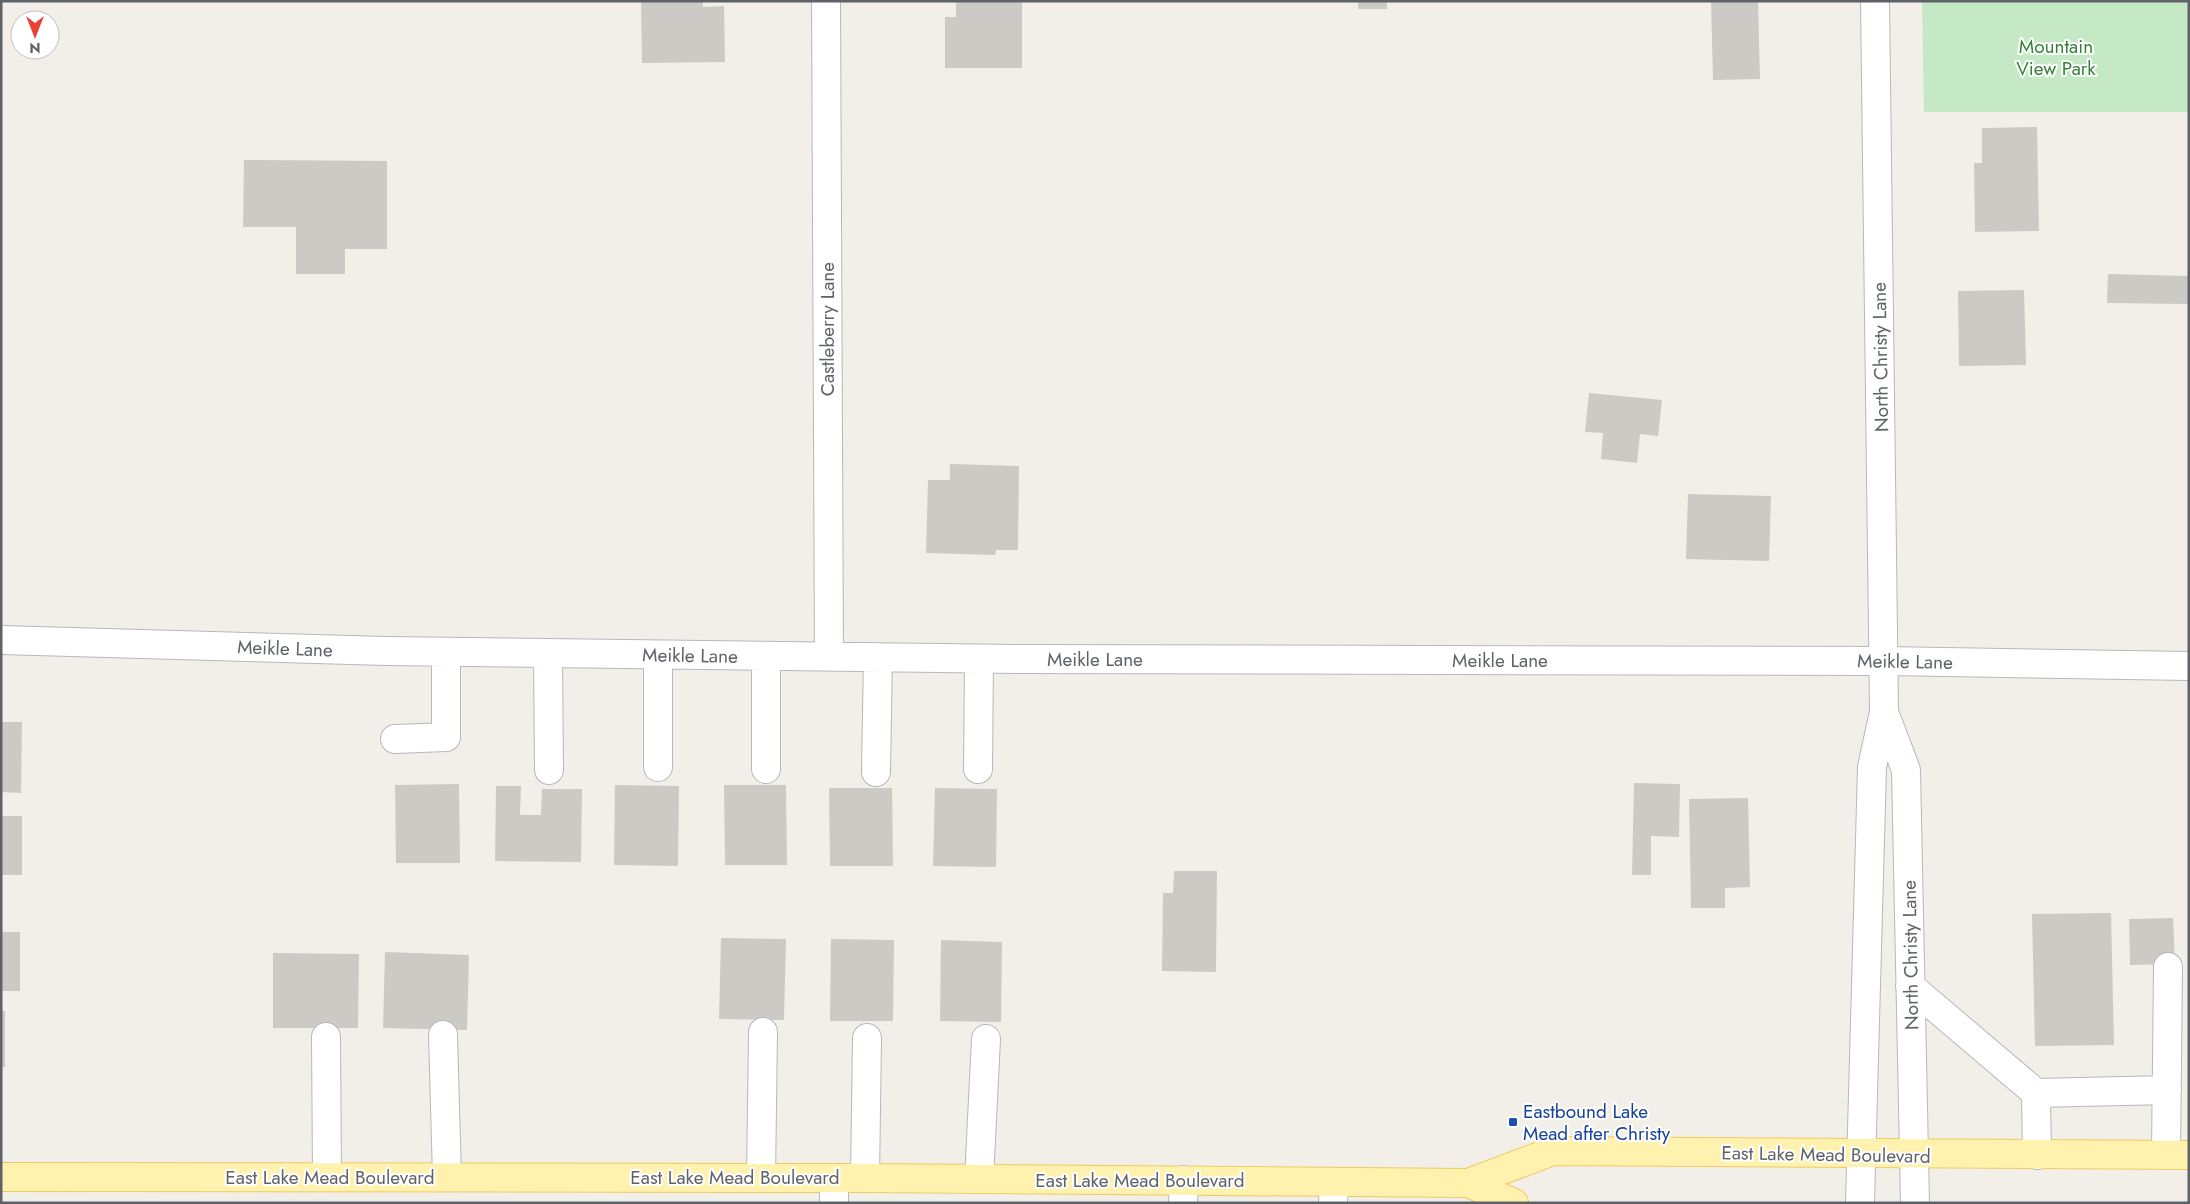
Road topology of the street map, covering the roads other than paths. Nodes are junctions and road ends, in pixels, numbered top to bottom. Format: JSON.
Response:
{"nodes":[{"id":1,"x":826,"y":1,"type":"edge"},
{"id":2,"x":1876,"y":1,"type":"edge"},
{"id":3,"x":1,"y":640,"type":"edge"},
{"id":4,"x":446,"y":652,"type":"junction"},
{"id":5,"x":548,"y":653,"type":"junction"},
{"id":6,"x":658,"y":655,"type":"junction"},
{"id":7,"x":766,"y":656,"type":"junction"},
{"id":8,"x":829,"y":656,"type":"junction"},
{"id":9,"x":878,"y":657,"type":"junction"},
{"id":10,"x":979,"y":659,"type":"junction"},
{"id":11,"x":1884,"y":661,"type":"junction"},
{"id":12,"x":2189,"y":666,"type":"edge"},
{"id":13,"x":1884,"y":712,"type":"junction"},
{"id":14,"x":395,"y":739,"type":"dead end"},
{"id":15,"x":658,"y":767,"type":"dead end"},
{"id":16,"x":766,"y":769,"type":"dead end"},
{"id":17,"x":978,"y":769,"type":"dead end"},
{"id":18,"x":549,"y":770,"type":"dead end"},
{"id":19,"x":876,"y":772,"type":"dead end"},
{"id":20,"x":2168,"y":967,"type":"dead end"},
{"id":21,"x":1910,"y":986,"type":"junction"},
{"id":22,"x":762,"y":1032,"type":"dead end"},
{"id":23,"x":443,"y":1035,"type":"dead end"},
{"id":24,"x":326,"y":1037,"type":"dead end"},
{"id":25,"x":867,"y":1038,"type":"dead end"},
{"id":26,"x":986,"y":1040,"type":"dead end"},
{"id":27,"x":2167,"y":1090,"type":"junction"},
{"id":28,"x":2036,"y":1093,"type":"junction"},
{"id":29,"x":1860,"y":1153,"type":"junction"},
{"id":30,"x":1914,"y":1154,"type":"junction"},
{"id":31,"x":2037,"y":1155,"type":"junction"},
{"id":32,"x":2177,"y":1156,"type":"edge"},
{"id":33,"x":1,"y":1177,"type":"edge"},
{"id":34,"x":327,"y":1177,"type":"junction"},
{"id":35,"x":447,"y":1177,"type":"junction"},
{"id":36,"x":761,"y":1178,"type":"junction"},
{"id":37,"x":865,"y":1178,"type":"junction"},
{"id":38,"x":979,"y":1179,"type":"junction"},
{"id":39,"x":1468,"y":1183,"type":"junction"},
{"id":40,"x":834,"y":1190,"type":"edge"},
{"id":41,"x":1183,"y":1192,"type":"edge"},
{"id":42,"x":1333,"y":1192,"type":"edge"},
{"id":43,"x":1514,"y":1203,"type":"edge"},
{"id":44,"x":1860,"y":1203,"type":"edge"},
{"id":45,"x":1915,"y":1203,"type":"edge"}],
"edges":[{"from":1,"to":8,"type":"street","name":"Castleberry Lane"},
{"from":2,"to":11,"type":"street","name":"North Christy Lane"},
{"from":3,"to":4,"type":"street","name":"Meikle Lane"},
{"from":4,"to":5,"type":"street","name":"Meikle Lane"},
{"from":4,"to":14,"type":"street"},
{"from":5,"to":6,"type":"street","name":"Meikle Lane"},
{"from":5,"to":18,"type":"street"},
{"from":6,"to":7,"type":"street","name":"Meikle Lane"},
{"from":6,"to":15,"type":"street"},
{"from":7,"to":8,"type":"street","name":"Meikle Lane"},
{"from":7,"to":16,"type":"street"},
{"from":8,"to":9,"type":"street","name":"Meikle Lane"},
{"from":9,"to":10,"type":"street","name":"Meikle Lane"},
{"from":9,"to":19,"type":"street"},
{"from":10,"to":11,"type":"street","name":"Meikle Lane"},
{"from":10,"to":17,"type":"street"},
{"from":11,"to":12,"type":"street","name":"Meikle Lane"},
{"from":11,"to":13,"type":"street","name":"North Christy Lane"},
{"from":13,"to":21,"type":"street","name":"North Christy Lane"},
{"from":13,"to":29,"type":"street","name":"North Christy Lane"},
{"from":20,"to":27,"type":"street"},
{"from":21,"to":28,"type":"street"},
{"from":21,"to":30,"type":"street","name":"North Christy Lane"},
{"from":22,"to":36,"type":"street"},
{"from":23,"to":35,"type":"street"},
{"from":24,"to":34,"type":"street"},
{"from":25,"to":37,"type":"street"},
{"from":26,"to":38,"type":"street"},
{"from":27,"to":28,"type":"street"},
{"from":27,"to":32,"type":"street"},
{"from":28,"to":31,"type":"street"},
{"from":29,"to":30,"type":"main road","name":"East Lake Mead Boulevard"},
{"from":29,"to":39,"type":"main road","name":"East Lake Mead Boulevard"},
{"from":29,"to":44,"type":"street","name":"North Christy Lane"},
{"from":30,"to":31,"type":"main road","name":"East Lake Mead Boulevard"},
{"from":30,"to":45,"type":"street","name":"North Christy Lane"},
{"from":31,"to":32,"type":"main road","name":"East Lake Mead Boulevard"},
{"from":33,"to":34,"type":"main road","name":"East Lake Mead Boulevard"},
{"from":34,"to":35,"type":"main road","name":"East Lake Mead Boulevard"},
{"from":35,"to":36,"type":"main road","name":"East Lake Mead Boulevard"},
{"from":36,"to":40,"type":"main road","name":"East Lake Mead Boulevard"},
{"from":37,"to":38,"type":"main road","name":"East Lake Mead Boulevard"},
{"from":37,"to":40,"type":"main road","name":"East Lake Mead Boulevard"},
{"from":38,"to":41,"type":"main road","name":"East Lake Mead Boulevard"},
{"from":39,"to":42,"type":"main road","name":"East Lake Mead Boulevard"},
{"from":39,"to":43,"type":"main road","name":"East Lake Mead Boulevard"},
{"from":41,"to":42,"type":"main road","name":"East Lake Mead Boulevard"}]}
